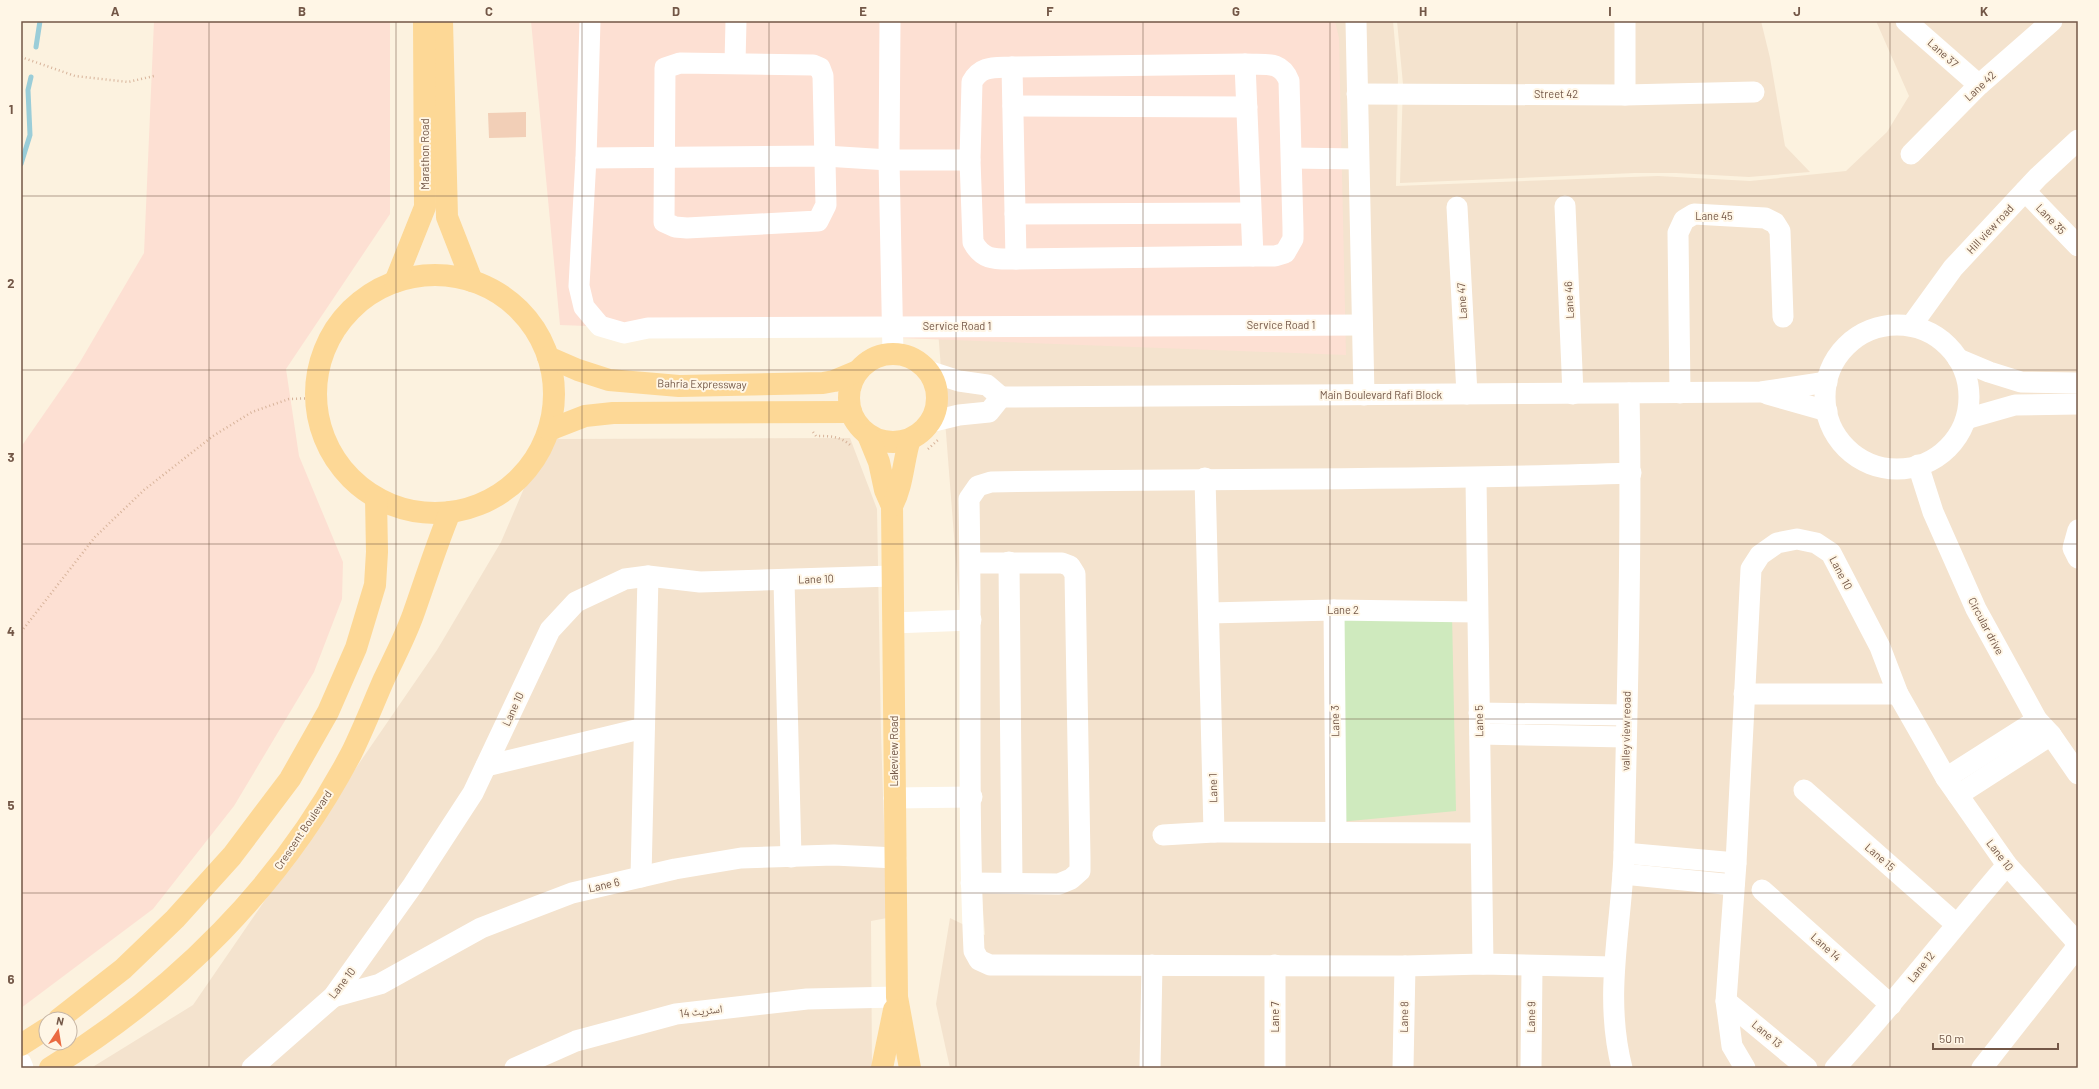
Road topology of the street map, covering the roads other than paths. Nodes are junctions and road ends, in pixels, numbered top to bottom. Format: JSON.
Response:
{"nodes":[{"id":1,"x":424,"y":21,"type":"edge"},
{"id":2,"x":442,"y":21,"type":"edge"},
{"id":3,"x":590,"y":21,"type":"edge"},
{"id":4,"x":736,"y":21,"type":"edge"},
{"id":5,"x":890,"y":21,"type":"edge"},
{"id":6,"x":1356,"y":21,"type":"edge"},
{"id":7,"x":1625,"y":21,"type":"edge"},
{"id":8,"x":1906,"y":21,"type":"edge"},
{"id":9,"x":2052,"y":21,"type":"edge"},
{"id":10,"x":735,"y":63,"type":"junction"},
{"id":11,"x":1246,"y":64,"type":"junction"},
{"id":12,"x":1012,"y":67,"type":"junction"},
{"id":13,"x":1979,"y":85,"type":"junction"},
{"id":14,"x":1754,"y":92,"type":"dead end"},
{"id":15,"x":1357,"y":94,"type":"junction"},
{"id":16,"x":1624,"y":95,"type":"junction"},
{"id":17,"x":1013,"y":106,"type":"junction"},
{"id":18,"x":1247,"y":107,"type":"junction"},
{"id":19,"x":2078,"y":140,"type":"edge"},
{"id":20,"x":1911,"y":154,"type":"dead end"},
{"id":21,"x":825,"y":156,"type":"junction"},
{"id":22,"x":586,"y":158,"type":"junction"},
{"id":23,"x":664,"y":158,"type":"junction"},
{"id":24,"x":1292,"y":158,"type":"junction"},
{"id":25,"x":1358,"y":159,"type":"junction"},
{"id":26,"x":889,"y":160,"type":"junction"},
{"id":27,"x":970,"y":160,"type":"junction"},
{"id":28,"x":2025,"y":191,"type":"junction"},
{"id":29,"x":1565,"y":206,"type":"dead end"},
{"id":30,"x":1457,"y":207,"type":"dead end"},
{"id":31,"x":1015,"y":214,"type":"junction"},
{"id":32,"x":1250,"y":214,"type":"junction"},
{"id":33,"x":2078,"y":246,"type":"edge"},
{"id":34,"x":1253,"y":256,"type":"junction"},
{"id":35,"x":1016,"y":259,"type":"junction"},
{"id":36,"x":472,"y":281,"type":"junction"},
{"id":37,"x":395,"y":282,"type":"junction"},
{"id":38,"x":1783,"y":317,"type":"dead end"},
{"id":39,"x":1362,"y":325,"type":"junction"},
{"id":40,"x":891,"y":326,"type":"junction"},
{"id":41,"x":1911,"y":326,"type":"junction"},
{"id":42,"x":893,"y":354,"type":"junction"},
{"id":43,"x":548,"y":357,"type":"junction"},
{"id":44,"x":1958,"y":359,"type":"junction"},
{"id":45,"x":858,"y":371,"type":"junction"},
{"id":46,"x":928,"y":371,"type":"junction"},
{"id":47,"x":1827,"y":382,"type":"junction"},
{"id":48,"x":2078,"y":383,"type":"edge"},
{"id":49,"x":1761,"y":392,"type":"junction"},
{"id":50,"x":1629,"y":393,"type":"junction"},
{"id":51,"x":1680,"y":393,"type":"junction"},
{"id":52,"x":1467,"y":394,"type":"junction"},
{"id":53,"x":1573,"y":394,"type":"junction"},
{"id":54,"x":1364,"y":395,"type":"junction"},
{"id":55,"x":1001,"y":397,"type":"junction"},
{"id":56,"x":2078,"y":404,"type":"edge"},
{"id":57,"x":1826,"y":411,"type":"junction"},
{"id":58,"x":851,"y":412,"type":"junction"},
{"id":59,"x":1966,"y":419,"type":"junction"},
{"id":60,"x":930,"y":422,"type":"junction"},
{"id":61,"x":549,"y":430,"type":"junction"},
{"id":62,"x":868,"y":435,"type":"junction"},
{"id":63,"x":910,"y":439,"type":"junction"},
{"id":64,"x":1918,"y":465,"type":"junction"},
{"id":65,"x":1631,"y":473,"type":"junction"},
{"id":66,"x":1205,"y":478,"type":"junction"},
{"id":67,"x":1476,"y":479,"type":"junction"},
{"id":68,"x":376,"y":498,"type":"junction"},
{"id":69,"x":892,"y":506,"type":"junction"},
{"id":70,"x":450,"y":512,"type":"junction"},
{"id":71,"x":2078,"y":530,"type":"edge"},
{"id":72,"x":2078,"y":558,"type":"edge"},
{"id":73,"x":1009,"y":562,"type":"junction"},
{"id":74,"x":971,"y":563,"type":"junction"},
{"id":75,"x":648,"y":576,"type":"junction"},
{"id":76,"x":892,"y":576,"type":"junction"},
{"id":77,"x":784,"y":581,"type":"junction"},
{"id":78,"x":1334,"y":610,"type":"junction"},
{"id":79,"x":1477,"y":612,"type":"junction"},
{"id":80,"x":1209,"y":613,"type":"junction"},
{"id":81,"x":971,"y":620,"type":"junction"},
{"id":82,"x":893,"y":623,"type":"junction"},
{"id":83,"x":1744,"y":694,"type":"junction"},
{"id":84,"x":1898,"y":694,"type":"junction"},
{"id":85,"x":1479,"y":713,"type":"junction"},
{"id":86,"x":1626,"y":716,"type":"junction"},
{"id":87,"x":644,"y":728,"type":"junction"},
{"id":88,"x":2044,"y":728,"type":"junction"},
{"id":89,"x":1480,"y":734,"type":"junction"},
{"id":90,"x":1625,"y":737,"type":"junction"},
{"id":91,"x":486,"y":766,"type":"junction"},
{"id":92,"x":2078,"y":774,"type":"edge"},
{"id":93,"x":1946,"y":778,"type":"junction"},
{"id":94,"x":1804,"y":790,"type":"dead end"},
{"id":95,"x":1958,"y":795,"type":"junction"},
{"id":96,"x":972,"y":797,"type":"junction"},
{"id":97,"x":894,"y":798,"type":"junction"},
{"id":98,"x":1214,"y":832,"type":"junction"},
{"id":99,"x":1336,"y":832,"type":"junction"},
{"id":100,"x":1480,"y":833,"type":"junction"},
{"id":101,"x":1163,"y":835,"type":"dead end"},
{"id":102,"x":1624,"y":853,"type":"junction"},
{"id":103,"x":791,"y":856,"type":"junction"},
{"id":104,"x":896,"y":858,"type":"junction"},
{"id":105,"x":1736,"y":863,"type":"junction"},
{"id":106,"x":2007,"y":865,"type":"junction"},
{"id":107,"x":1623,"y":874,"type":"junction"},
{"id":108,"x":641,"y":877,"type":"junction"},
{"id":109,"x":971,"y":883,"type":"junction"},
{"id":110,"x":1012,"y":883,"type":"junction"},
{"id":111,"x":1734,"y":885,"type":"junction"},
{"id":112,"x":1762,"y":890,"type":"dead end"},
{"id":113,"x":1956,"y":924,"type":"junction"},
{"id":114,"x":1482,"y":964,"type":"junction"},
{"id":115,"x":1152,"y":965,"type":"junction"},
{"id":116,"x":1275,"y":965,"type":"junction"},
{"id":117,"x":1405,"y":966,"type":"junction"},
{"id":118,"x":1532,"y":967,"type":"junction"},
{"id":119,"x":1613,"y":967,"type":"junction"},
{"id":120,"x":333,"y":997,"type":"junction"},
{"id":121,"x":897,"y":997,"type":"junction"},
{"id":122,"x":1726,"y":1001,"type":"junction"},
{"id":123,"x":1891,"y":1005,"type":"junction"},
{"id":124,"x":69,"y":1011,"type":"edge"},
{"id":125,"x":38,"y":1034,"type":"edge"},
{"id":126,"x":21,"y":1045,"type":"edge"},
{"id":127,"x":21,"y":1063,"type":"edge"},
{"id":128,"x":23,"y":1068,"type":"edge"},
{"id":129,"x":50,"y":1068,"type":"edge"},
{"id":130,"x":252,"y":1068,"type":"edge"},
{"id":131,"x":515,"y":1068,"type":"edge"},
{"id":132,"x":882,"y":1068,"type":"edge"},
{"id":133,"x":910,"y":1068,"type":"edge"},
{"id":134,"x":1150,"y":1068,"type":"edge"},
{"id":135,"x":1275,"y":1068,"type":"edge"},
{"id":136,"x":1403,"y":1068,"type":"edge"},
{"id":137,"x":1531,"y":1068,"type":"edge"},
{"id":138,"x":1622,"y":1068,"type":"edge"},
{"id":139,"x":1745,"y":1068,"type":"edge"},
{"id":140,"x":1807,"y":1068,"type":"edge"},
{"id":141,"x":1835,"y":1068,"type":"edge"},
{"id":142,"x":1982,"y":1068,"type":"edge"}],
"edges":[{"from":1,"to":37,"type":"main road","name":"Marathon Road"},
{"from":2,"to":36,"type":"main road","name":"Marathon Road"},
{"from":3,"to":22,"type":"street","name":"Service Road 1"},
{"from":4,"to":10,"type":"street"},
{"from":5,"to":26,"type":"street"},
{"from":6,"to":15,"type":"street"},
{"from":7,"to":16,"type":"street"},
{"from":8,"to":13,"type":"street","name":"Lane 37"},
{"from":9,"to":13,"type":"street","name":"Lane 42"},
{"from":10,"to":21,"type":"street"},
{"from":10,"to":23,"type":"street"},
{"from":11,"to":12,"type":"street"},
{"from":11,"to":18,"type":"street"},
{"from":11,"to":24,"type":"street"},
{"from":12,"to":17,"type":"street"},
{"from":12,"to":27,"type":"street"},
{"from":13,"to":20,"type":"street","name":"Lane 42"},
{"from":14,"to":16,"type":"street","name":"Street 42"},
{"from":15,"to":16,"type":"street","name":"Street 42"},
{"from":15,"to":25,"type":"street"},
{"from":17,"to":18,"type":"street"},
{"from":17,"to":31,"type":"street"},
{"from":18,"to":32,"type":"street"},
{"from":19,"to":28,"type":"street","name":"Hill view road"},
{"from":21,"to":23,"type":"street"},
{"from":21,"to":23,"type":"street"},
{"from":21,"to":26,"type":"street"},
{"from":22,"to":23,"type":"street"},
{"from":22,"to":40,"type":"street","name":"Service Road 1"},
{"from":24,"to":25,"type":"street"},
{"from":24,"to":34,"type":"street"},
{"from":25,"to":39,"type":"street"},
{"from":26,"to":27,"type":"street"},
{"from":26,"to":40,"type":"street"},
{"from":27,"to":35,"type":"street"},
{"from":28,"to":33,"type":"street","name":"Lane 35"},
{"from":28,"to":41,"type":"street","name":"Hill view road"},
{"from":29,"to":53,"type":"street","name":"Lane 46"},
{"from":30,"to":52,"type":"street","name":"Lane 47"},
{"from":31,"to":32,"type":"street"},
{"from":31,"to":35,"type":"street"},
{"from":32,"to":34,"type":"street"},
{"from":34,"to":35,"type":"street"},
{"from":36,"to":37,"type":"main road"},
{"from":36,"to":43,"type":"main road"},
{"from":37,"to":68,"type":"main road"},
{"from":38,"to":51,"type":"street","name":"Lane 45"},
{"from":39,"to":40,"type":"street","name":"Service Road 1"},
{"from":39,"to":54,"type":"street"},
{"from":40,"to":42,"type":"street"},
{"from":41,"to":44,"type":"street"},
{"from":41,"to":47,"type":"street"},
{"from":42,"to":45,"type":"main road"},
{"from":42,"to":46,"type":"main road"},
{"from":43,"to":45,"type":"main road","name":"Bahria Expressway"},
{"from":43,"to":61,"type":"main road"},
{"from":44,"to":48,"type":"street"},
{"from":44,"to":59,"type":"street"},
{"from":45,"to":58,"type":"main road"},
{"from":46,"to":55,"type":"street"},
{"from":46,"to":60,"type":"main road"},
{"from":47,"to":49,"type":"street"},
{"from":47,"to":57,"type":"street"},
{"from":49,"to":51,"type":"street","name":"Main Boulevard Rafi Block"},
{"from":49,"to":57,"type":"street"},
{"from":50,"to":51,"type":"street","name":"Main Boulevard Rafi Block"},
{"from":50,"to":53,"type":"street","name":"Main Boulevard Rafi Block"},
{"from":50,"to":65,"type":"street","name":"valley view reoad"},
{"from":52,"to":53,"type":"street","name":"Main Boulevard Rafi Block"},
{"from":52,"to":54,"type":"street","name":"Main Boulevard Rafi Block"},
{"from":54,"to":55,"type":"street","name":"Main Boulevard Rafi Block"},
{"from":55,"to":60,"type":"street"},
{"from":56,"to":59,"type":"street"},
{"from":57,"to":64,"type":"street"},
{"from":58,"to":61,"type":"main road"},
{"from":58,"to":62,"type":"main road"},
{"from":59,"to":64,"type":"street"},
{"from":60,"to":63,"type":"main road"},
{"from":61,"to":70,"type":"main road"},
{"from":62,"to":63,"type":"main road"},
{"from":62,"to":69,"type":"main road"},
{"from":63,"to":69,"type":"main road"},
{"from":64,"to":88,"type":"street","name":"Circular drive"},
{"from":65,"to":67,"type":"street"},
{"from":65,"to":86,"type":"street","name":"valley view reoad"},
{"from":66,"to":67,"type":"street"},
{"from":66,"to":74,"type":"street"},
{"from":66,"to":80,"type":"street","name":"Lane 1"},
{"from":67,"to":79,"type":"street","name":"Lane 5"},
{"from":68,"to":70,"type":"main road"},
{"from":68,"to":124,"type":"main road"},
{"from":69,"to":76,"type":"main road","name":"Lakeview Road"},
{"from":70,"to":129,"type":"main road","name":"Crescent Boulevard"},
{"from":71,"to":72,"type":"street"},
{"from":73,"to":74,"type":"street"},
{"from":73,"to":110,"type":"street"},
{"from":73,"to":110,"type":"street"},
{"from":74,"to":81,"type":"street"},
{"from":75,"to":77,"type":"street","name":"Lane 10"},
{"from":75,"to":87,"type":"street"},
{"from":75,"to":91,"type":"street","name":"Lane 10"},
{"from":76,"to":77,"type":"street","name":"Lane 10"},
{"from":76,"to":82,"type":"main road","name":"Lakeview Road"},
{"from":77,"to":103,"type":"street"},
{"from":78,"to":79,"type":"street","name":"Lane 2"},
{"from":78,"to":80,"type":"street","name":"Lane 2"},
{"from":78,"to":99,"type":"street","name":"Lane 3"},
{"from":79,"to":85,"type":"street","name":"Lane 5"},
{"from":80,"to":98,"type":"street","name":"Lane 1"},
{"from":81,"to":82,"type":"street"},
{"from":81,"to":96,"type":"street"},
{"from":82,"to":97,"type":"main road","name":"Lakeview Road"},
{"from":83,"to":84,"type":"street"},
{"from":83,"to":84,"type":"street","name":"Lane 10"},
{"from":83,"to":105,"type":"street","name":"Lane 10"},
{"from":84,"to":93,"type":"street","name":"Lane 10"},
{"from":85,"to":86,"type":"street"},
{"from":85,"to":89,"type":"street","name":"Lane 5"},
{"from":86,"to":90,"type":"street","name":"valley view reoad"},
{"from":87,"to":91,"type":"street"},
{"from":87,"to":108,"type":"street"},
{"from":88,"to":92,"type":"street","name":"Circular drive"},
{"from":88,"to":93,"type":"street"},
{"from":88,"to":95,"type":"street"},
{"from":89,"to":90,"type":"street"},
{"from":89,"to":100,"type":"street","name":"Lane 5"},
{"from":90,"to":102,"type":"street","name":"valley view reoad"},
{"from":91,"to":120,"type":"street","name":"Lane 10"},
{"from":93,"to":95,"type":"street","name":"Lane 10"},
{"from":94,"to":113,"type":"street","name":"Lane 15"},
{"from":95,"to":106,"type":"street","name":"Lane 10"},
{"from":96,"to":97,"type":"street"},
{"from":96,"to":109,"type":"street"},
{"from":97,"to":104,"type":"main road","name":"Lakeview Road"},
{"from":98,"to":99,"type":"street"},
{"from":98,"to":101,"type":"street"},
{"from":99,"to":100,"type":"street"},
{"from":100,"to":114,"type":"street","name":"Lane 5"},
{"from":102,"to":105,"type":"street"},
{"from":102,"to":107,"type":"street","name":"valley view reoad"},
{"from":103,"to":104,"type":"street","name":"Lane 6"},
{"from":103,"to":108,"type":"street","name":"Lane 6"},
{"from":104,"to":121,"type":"main road","name":"Lakeview Road"},
{"from":105,"to":111,"type":"street","name":"Lane 10"},
{"from":106,"to":113,"type":"street","name":"Lane 12"},
{"from":106,"to":142,"type":"street","name":"Lane 10"},
{"from":107,"to":111,"type":"street"},
{"from":107,"to":119,"type":"street","name":"valley view reoad"},
{"from":108,"to":120,"type":"street","name":"Lane 6"},
{"from":109,"to":110,"type":"street"},
{"from":109,"to":115,"type":"street"},
{"from":111,"to":122,"type":"street","name":"Lane 10"},
{"from":112,"to":123,"type":"street","name":"Lane 14"},
{"from":113,"to":123,"type":"street","name":"Lane 12"},
{"from":114,"to":117,"type":"street"},
{"from":114,"to":118,"type":"street"},
{"from":115,"to":116,"type":"street"},
{"from":115,"to":134,"type":"street"},
{"from":116,"to":117,"type":"street"},
{"from":116,"to":135,"type":"street","name":"Lane 7"},
{"from":117,"to":136,"type":"street","name":"Lane 8"},
{"from":118,"to":119,"type":"street"},
{"from":118,"to":137,"type":"street","name":"Lane 9"},
{"from":119,"to":138,"type":"street","name":"valley view reoad"},
{"from":120,"to":130,"type":"street","name":"Lane 10"},
{"from":121,"to":131,"type":"street","name":"اسٹریٹ 14"},
{"from":121,"to":132,"type":"main road"},
{"from":121,"to":133,"type":"main road"},
{"from":122,"to":139,"type":"street","name":"Lane 10"},
{"from":122,"to":140,"type":"street","name":"Lane 13"},
{"from":123,"to":141,"type":"street","name":"Lane 12"},
{"from":125,"to":126,"type":"main road"},
{"from":127,"to":128,"type":"street"}]}
